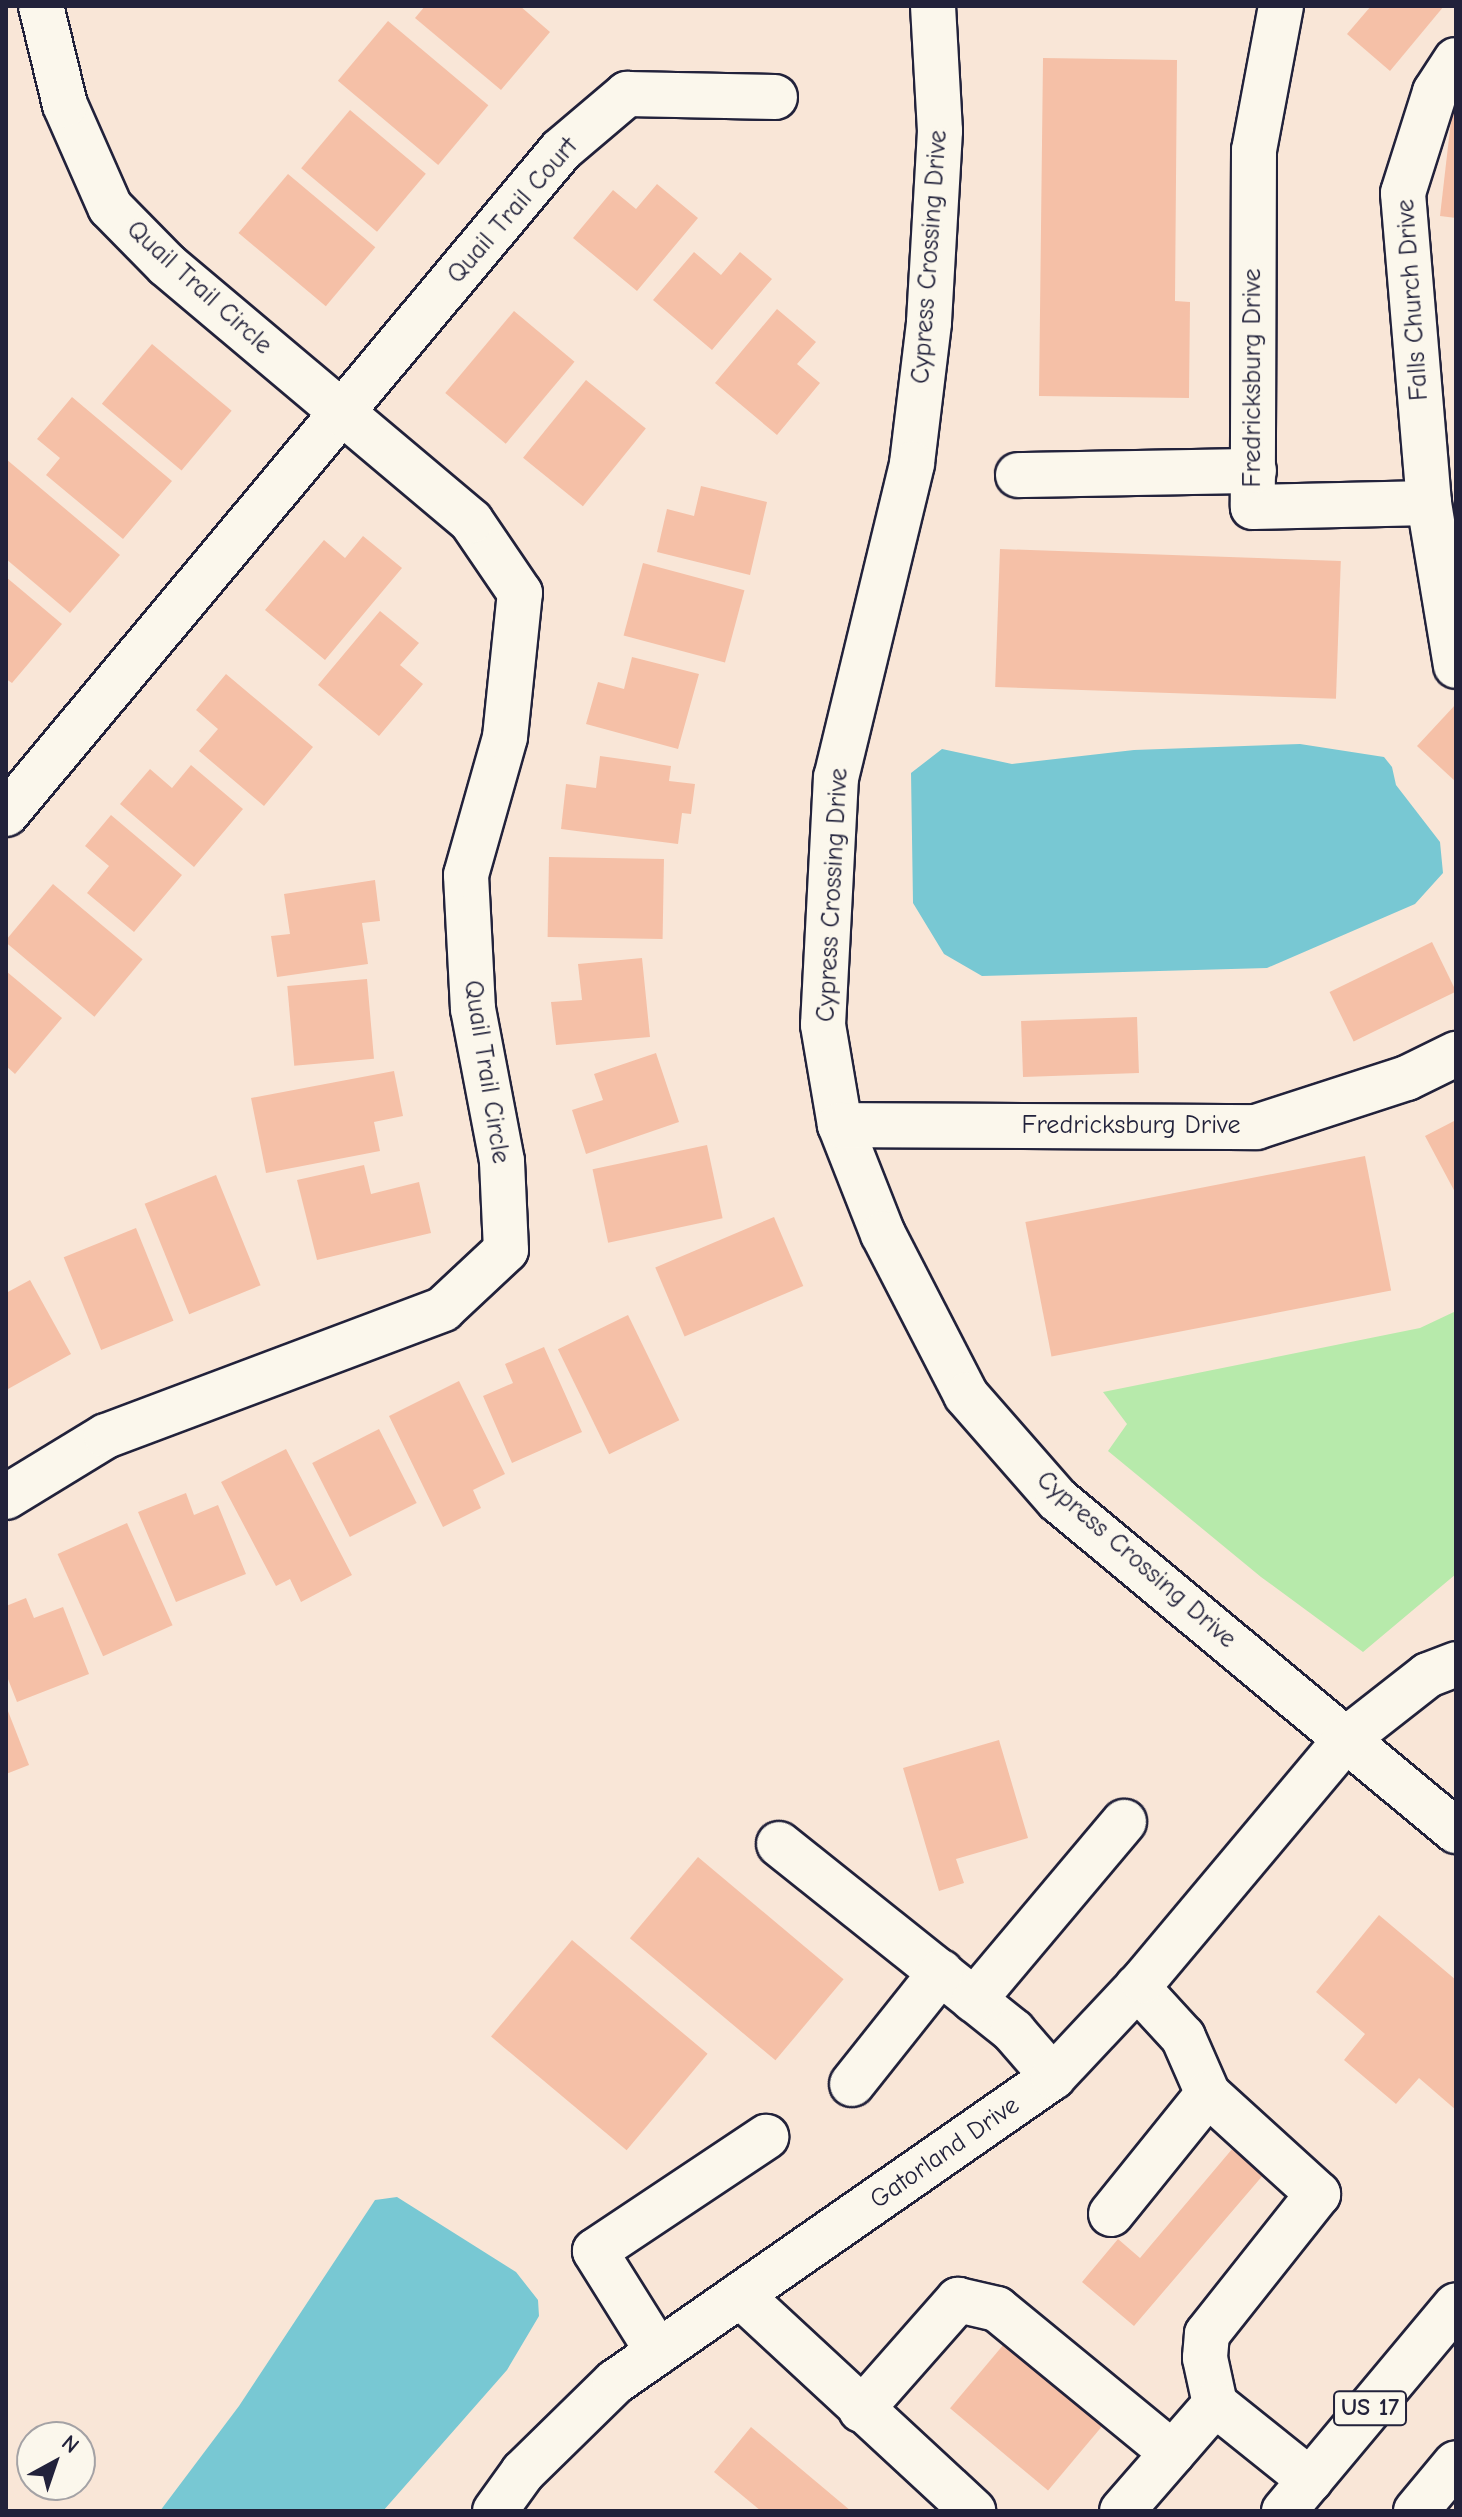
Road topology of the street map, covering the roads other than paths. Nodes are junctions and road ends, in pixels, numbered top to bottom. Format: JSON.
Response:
{"nodes":[{"id":1,"x":41,"y":6,"type":"edge"},
{"id":2,"x":933,"y":6,"type":"edge"},
{"id":3,"x":1281,"y":6,"type":"edge"},
{"id":4,"x":1456,"y":60,"type":"edge"},
{"id":5,"x":775,"y":97,"type":"dead end"},
{"id":6,"x":342,"y":412,"type":"junction"},
{"id":7,"x":1254,"y":471,"type":"junction"},
{"id":8,"x":1018,"y":475,"type":"dead end"},
{"id":9,"x":1429,"y":503,"type":"junction"},
{"id":10,"x":1456,"y":666,"type":"edge"},
{"id":11,"x":6,"y":814,"type":"edge"},
{"id":12,"x":1456,"y":1054,"type":"edge"},
{"id":13,"x":840,"y":1125,"type":"junction"},
{"id":14,"x":6,"y":1497,"type":"edge"},
{"id":15,"x":1456,"y":1664,"type":"edge"},
{"id":16,"x":1345,"y":1740,"type":"junction"},
{"id":17,"x":1124,"y":1822,"type":"dead end"},
{"id":18,"x":1456,"y":1831,"type":"edge"},
{"id":19,"x":779,"y":1844,"type":"dead end"},
{"id":20,"x":941,"y":1972,"type":"junction"},
{"id":21,"x":1137,"y":1987,"type":"junction"},
{"id":22,"x":974,"y":2000,"type":"junction"},
{"id":23,"x":1053,"y":2077,"type":"junction"},
{"id":24,"x":852,"y":2084,"type":"dead end"},
{"id":25,"x":1208,"y":2094,"type":"junction"},
{"id":26,"x":766,"y":2137,"type":"dead end"},
{"id":27,"x":1111,"y":2214,"type":"dead end"},
{"id":28,"x":740,"y":2295,"type":"junction"},
{"id":29,"x":1456,"y":2305,"type":"edge"},
{"id":30,"x":658,"y":2352,"type":"junction"},
{"id":31,"x":1215,"y":2404,"type":"junction"},
{"id":32,"x":861,"y":2410,"type":"junction"},
{"id":33,"x":1172,"y":2453,"type":"junction"},
{"id":34,"x":1456,"y":2463,"type":"edge"},
{"id":35,"x":1297,"y":2495,"type":"edge"},
{"id":36,"x":495,"y":2511,"type":"edge"},
{"id":37,"x":973,"y":2511,"type":"edge"},
{"id":38,"x":1122,"y":2511,"type":"edge"},
{"id":39,"x":1416,"y":2511,"type":"edge"}],
"edges":[{"from":1,"to":6,"type":"street","name":"Quail Trail Circle"},
{"from":2,"to":13,"type":"street","name":"Cypress Crossing Drive"},
{"from":3,"to":7,"type":"street","name":"Fredricksburg Drive"},
{"from":4,"to":9,"type":"street","name":"Falls Church Drive"},
{"from":5,"to":6,"type":"street","name":"Quail Trail Court"},
{"from":6,"to":11,"type":"street"},
{"from":6,"to":14,"type":"street","name":"Quail Trail Circle"},
{"from":7,"to":8,"type":"street"},
{"from":7,"to":9,"type":"street","name":"Fredricksburg Drive"},
{"from":9,"to":10,"type":"street"},
{"from":12,"to":13,"type":"street","name":"Fredricksburg Drive"},
{"from":13,"to":16,"type":"street","name":"Cypress Crossing Drive"},
{"from":15,"to":16,"type":"street","name":"Gatorland Drive"},
{"from":16,"to":18,"type":"street","name":"Cypress Crossing Drive"},
{"from":16,"to":21,"type":"street","name":"Gatorland Drive"},
{"from":17,"to":22,"type":"street"},
{"from":19,"to":20,"type":"street"},
{"from":20,"to":22,"type":"street"},
{"from":20,"to":24,"type":"street"},
{"from":21,"to":23,"type":"street","name":"Gatorland Drive"},
{"from":21,"to":25,"type":"street"},
{"from":22,"to":23,"type":"street"},
{"from":23,"to":28,"type":"street","name":"Gatorland Drive"},
{"from":25,"to":27,"type":"street"},
{"from":25,"to":31,"type":"street"},
{"from":26,"to":30,"type":"street"},
{"from":28,"to":30,"type":"street","name":"Gatorland Drive"},
{"from":28,"to":32,"type":"street"},
{"from":29,"to":35,"type":"street","number":"US 17"},
{"from":30,"to":36,"type":"street","name":"Gatorland Drive"},
{"from":31,"to":33,"type":"street"},
{"from":31,"to":35,"type":"street"},
{"from":32,"to":33,"type":"street"},
{"from":32,"to":37,"type":"street"},
{"from":33,"to":38,"type":"street"},
{"from":34,"to":39,"type":"street"}]}
